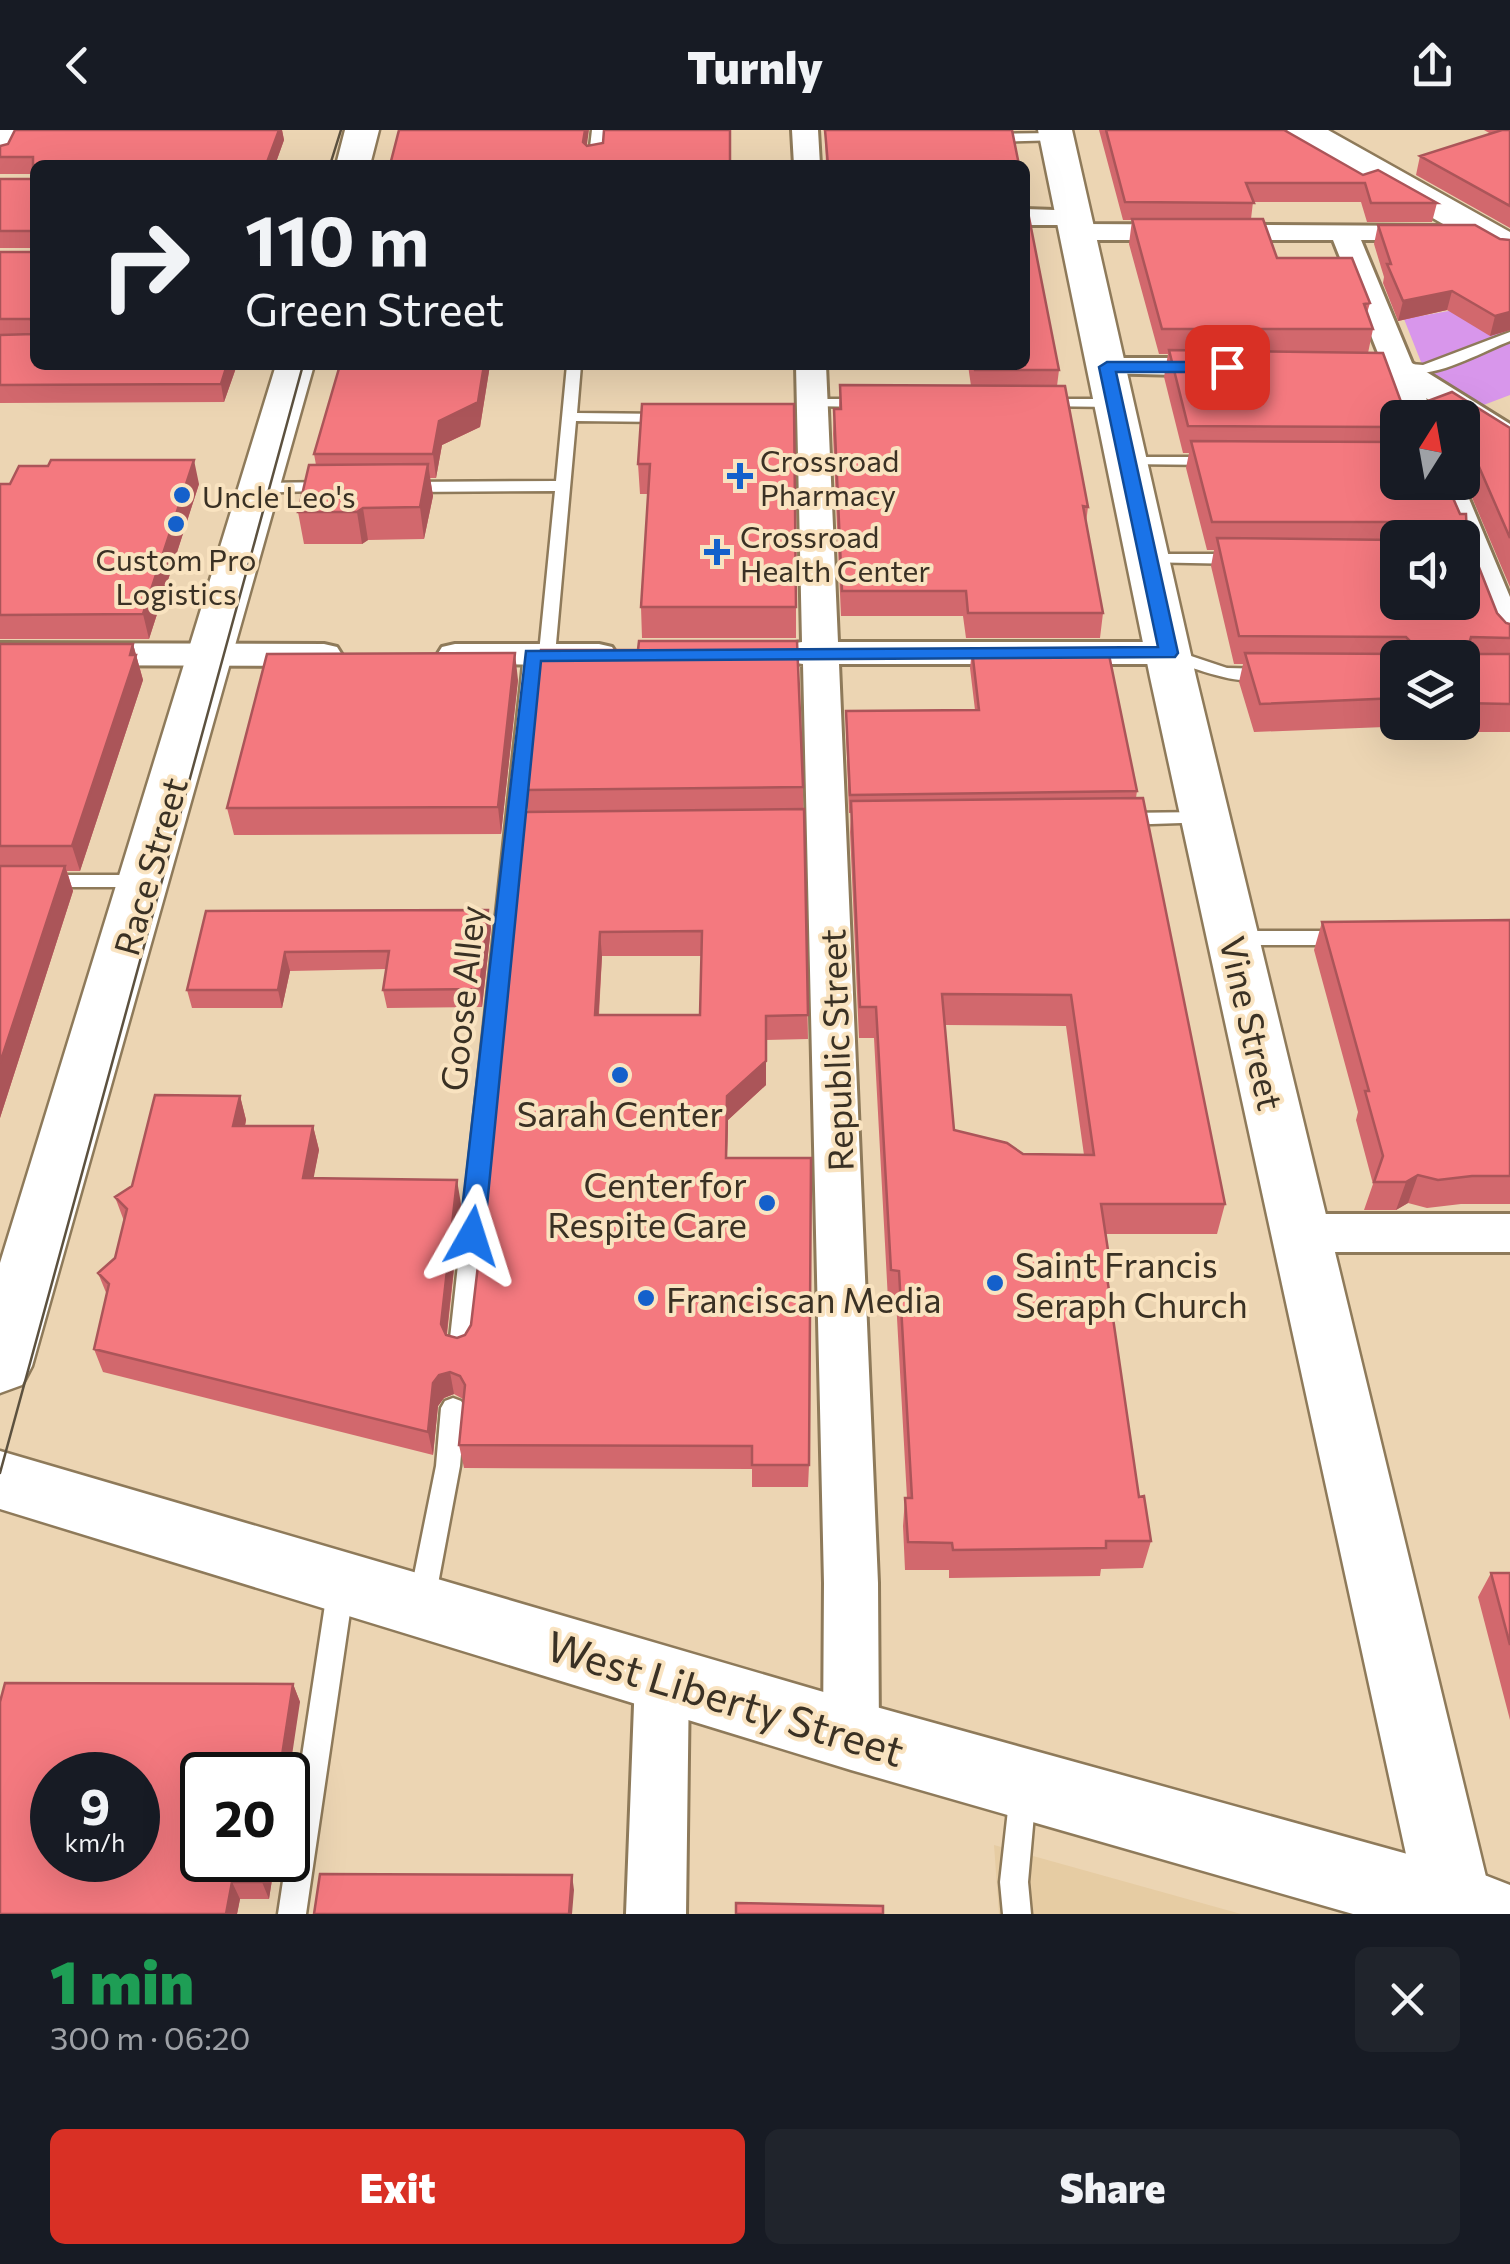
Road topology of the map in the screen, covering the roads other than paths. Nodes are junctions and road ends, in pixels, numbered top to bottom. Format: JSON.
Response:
{"nodes":[{"id":1,"x":13,"y":130,"type":"edge"},
{"id":2,"x":362,"y":130,"type":"edge"},
{"id":3,"x":598,"y":130,"type":"edge"},
{"id":4,"x":1311,"y":131,"type":"edge"},
{"id":5,"x":1056,"y":134,"type":"edge"},
{"id":6,"x":980,"y":138,"type":"edge"},
{"id":7,"x":0,"y":153,"type":"edge"},
{"id":8,"x":354,"y":160,"type":"edge"},
{"id":9,"x":595,"y":160,"type":"edge"},
{"id":10,"x":1030,"y":218,"type":"edge"},
{"id":11,"x":1076,"y":225,"type":"junction"},
{"id":12,"x":1344,"y":233,"type":"junction"},
{"id":13,"x":1496,"y":239,"type":"edge"},
{"id":14,"x":1510,"y":336,"type":"edge"},
{"id":15,"x":1246,"y":367,"type":"edge"},
{"id":16,"x":1302,"y":367,"type":"edge"},
{"id":17,"x":1397,"y":367,"type":"junction"},
{"id":18,"x":294,"y":370,"type":"edge"},
{"id":19,"x":573,"y":370,"type":"edge"},
{"id":20,"x":1110,"y":385,"type":"junction"},
{"id":21,"x":1411,"y":400,"type":"edge"},
{"id":22,"x":809,"y":401,"type":"edge"},
{"id":23,"x":891,"y":403,"type":"edge"},
{"id":24,"x":1028,"y":403,"type":"edge"},
{"id":25,"x":568,"y":418,"type":"junction"},
{"id":26,"x":682,"y":418,"type":"edge"},
{"id":27,"x":1510,"y":438,"type":"edge"},
{"id":28,"x":1127,"y":461,"type":"junction"},
{"id":29,"x":1223,"y":462,"type":"edge"},
{"id":30,"x":562,"y":486,"type":"junction"},
{"id":31,"x":344,"y":487,"type":"edge"},
{"id":32,"x":383,"y":487,"type":"edge"},
{"id":33,"x":258,"y":488,"type":"junction"},
{"id":34,"x":1147,"y":559,"type":"junction"},
{"id":35,"x":1258,"y":559,"type":"edge"},
{"id":36,"x":1480,"y":581,"type":"edge"},
{"id":37,"x":1510,"y":640,"type":"edge"},
{"id":38,"x":822,"y":653,"type":"junction"},
{"id":39,"x":1168,"y":653,"type":"junction"},
{"id":40,"x":0,"y":654,"type":"edge"},
{"id":41,"x":763,"y":654,"type":"edge"},
{"id":42,"x":208,"y":655,"type":"junction"},
{"id":43,"x":363,"y":655,"type":"edge"},
{"id":44,"x":419,"y":655,"type":"edge"},
{"id":45,"x":624,"y":655,"type":"edge"},
{"id":46,"x":540,"y":656,"type":"junction"},
{"id":47,"x":1283,"y":674,"type":"edge"},
{"id":48,"x":1205,"y":818,"type":"junction"},
{"id":49,"x":1110,"y":819,"type":"edge"},
{"id":50,"x":0,"y":881,"type":"edge"},
{"id":51,"x":146,"y":881,"type":"junction"},
{"id":52,"x":1232,"y":938,"type":"junction"},
{"id":53,"x":1354,"y":938,"type":"edge"},
{"id":54,"x":1510,"y":1233,"type":"edge"},
{"id":55,"x":1303,"y":1234,"type":"junction"},
{"id":56,"x":460,"y":1348,"type":"edge"},
{"id":57,"x":0,"y":1366,"type":"edge"},
{"id":58,"x":454,"y":1408,"type":"edge"},
{"id":59,"x":0,"y":1480,"type":"edge"},
{"id":60,"x":341,"y":1583,"type":"junction"},
{"id":61,"x":420,"y":1606,"type":"junction"},
{"id":62,"x":662,"y":1678,"type":"junction"},
{"id":63,"x":850,"y":1735,"type":"junction"},
{"id":64,"x":1024,"y":1784,"type":"junction"},
{"id":65,"x":1466,"y":1911,"type":"edge"},
{"id":66,"x":292,"y":1914,"type":"edge"},
{"id":67,"x":656,"y":1914,"type":"edge"},
{"id":68,"x":1017,"y":1914,"type":"edge"}],
"edges":[{"from":1,"to":7,"type":"street"},
{"from":2,"to":8,"type":"main road"},
{"from":3,"to":9,"type":"lane"},
{"from":4,"to":13,"type":"main road"},
{"from":5,"to":6,"type":"lane"},
{"from":5,"to":11,"type":"main road","name":"Vine Street"},
{"from":10,"to":11,"type":"street"},
{"from":11,"to":12,"type":"street"},
{"from":11,"to":20,"type":"main road","name":"Vine Street"},
{"from":12,"to":13,"type":"street"},
{"from":12,"to":17,"type":"street"},
{"from":14,"to":17,"type":"lane"},
{"from":15,"to":20,"type":"street"},
{"from":16,"to":17,"type":"street"},
{"from":17,"to":21,"type":"street"},
{"from":17,"to":27,"type":"street"},
{"from":18,"to":33,"type":"main road","name":"Race Street"},
{"from":19,"to":25,"type":"lane","name":"Goose Alley"},
{"from":20,"to":24,"type":"lane"},
{"from":20,"to":28,"type":"main road","name":"Vine Street"},
{"from":22,"to":23,"type":"lane"},
{"from":22,"to":38,"type":"street","name":"Republic Street"},
{"from":25,"to":26,"type":"lane"},
{"from":25,"to":30,"type":"lane","name":"Goose Alley"},
{"from":28,"to":29,"type":"lane"},
{"from":28,"to":34,"type":"main road","name":"Vine Street"},
{"from":30,"to":32,"type":"lane"},
{"from":30,"to":46,"type":"lane","name":"Goose Alley"},
{"from":31,"to":33,"type":"lane"},
{"from":33,"to":42,"type":"main road","name":"Race Street"},
{"from":34,"to":35,"type":"lane"},
{"from":34,"to":39,"type":"main road","name":"Vine Street"},
{"from":36,"to":37,"type":"street"},
{"from":38,"to":39,"type":"street"},
{"from":38,"to":41,"type":"street"},
{"from":38,"to":63,"type":"street","name":"Republic Street"},
{"from":39,"to":47,"type":"lane"},
{"from":39,"to":48,"type":"main road","name":"Vine Street"},
{"from":40,"to":42,"type":"street"},
{"from":42,"to":43,"type":"street"},
{"from":42,"to":51,"type":"main road","name":"Race Street"},
{"from":44,"to":46,"type":"street"},
{"from":45,"to":46,"type":"street"},
{"from":46,"to":56,"type":"lane","name":"Goose Alley"},
{"from":48,"to":49,"type":"lane"},
{"from":48,"to":52,"type":"main road","name":"Vine Street"},
{"from":50,"to":51,"type":"lane"},
{"from":51,"to":57,"type":"main road","name":"Race Street"},
{"from":52,"to":53,"type":"lane"},
{"from":52,"to":55,"type":"main road","name":"Vine Street"},
{"from":54,"to":55,"type":"street"},
{"from":55,"to":65,"type":"main road","name":"Vine Street"},
{"from":58,"to":61,"type":"lane"},
{"from":59,"to":60,"type":"main road","name":"West Liberty Street"},
{"from":60,"to":61,"type":"main road","name":"West Liberty Street"},
{"from":60,"to":66,"type":"lane"},
{"from":61,"to":62,"type":"main road","name":"West Liberty Street"},
{"from":62,"to":63,"type":"main road","name":"West Liberty Street"},
{"from":62,"to":67,"type":"street"},
{"from":63,"to":64,"type":"main road","name":"West Liberty Street"},
{"from":64,"to":65,"type":"main road","name":"West Liberty Street"},
{"from":64,"to":68,"type":"lane"}]}
